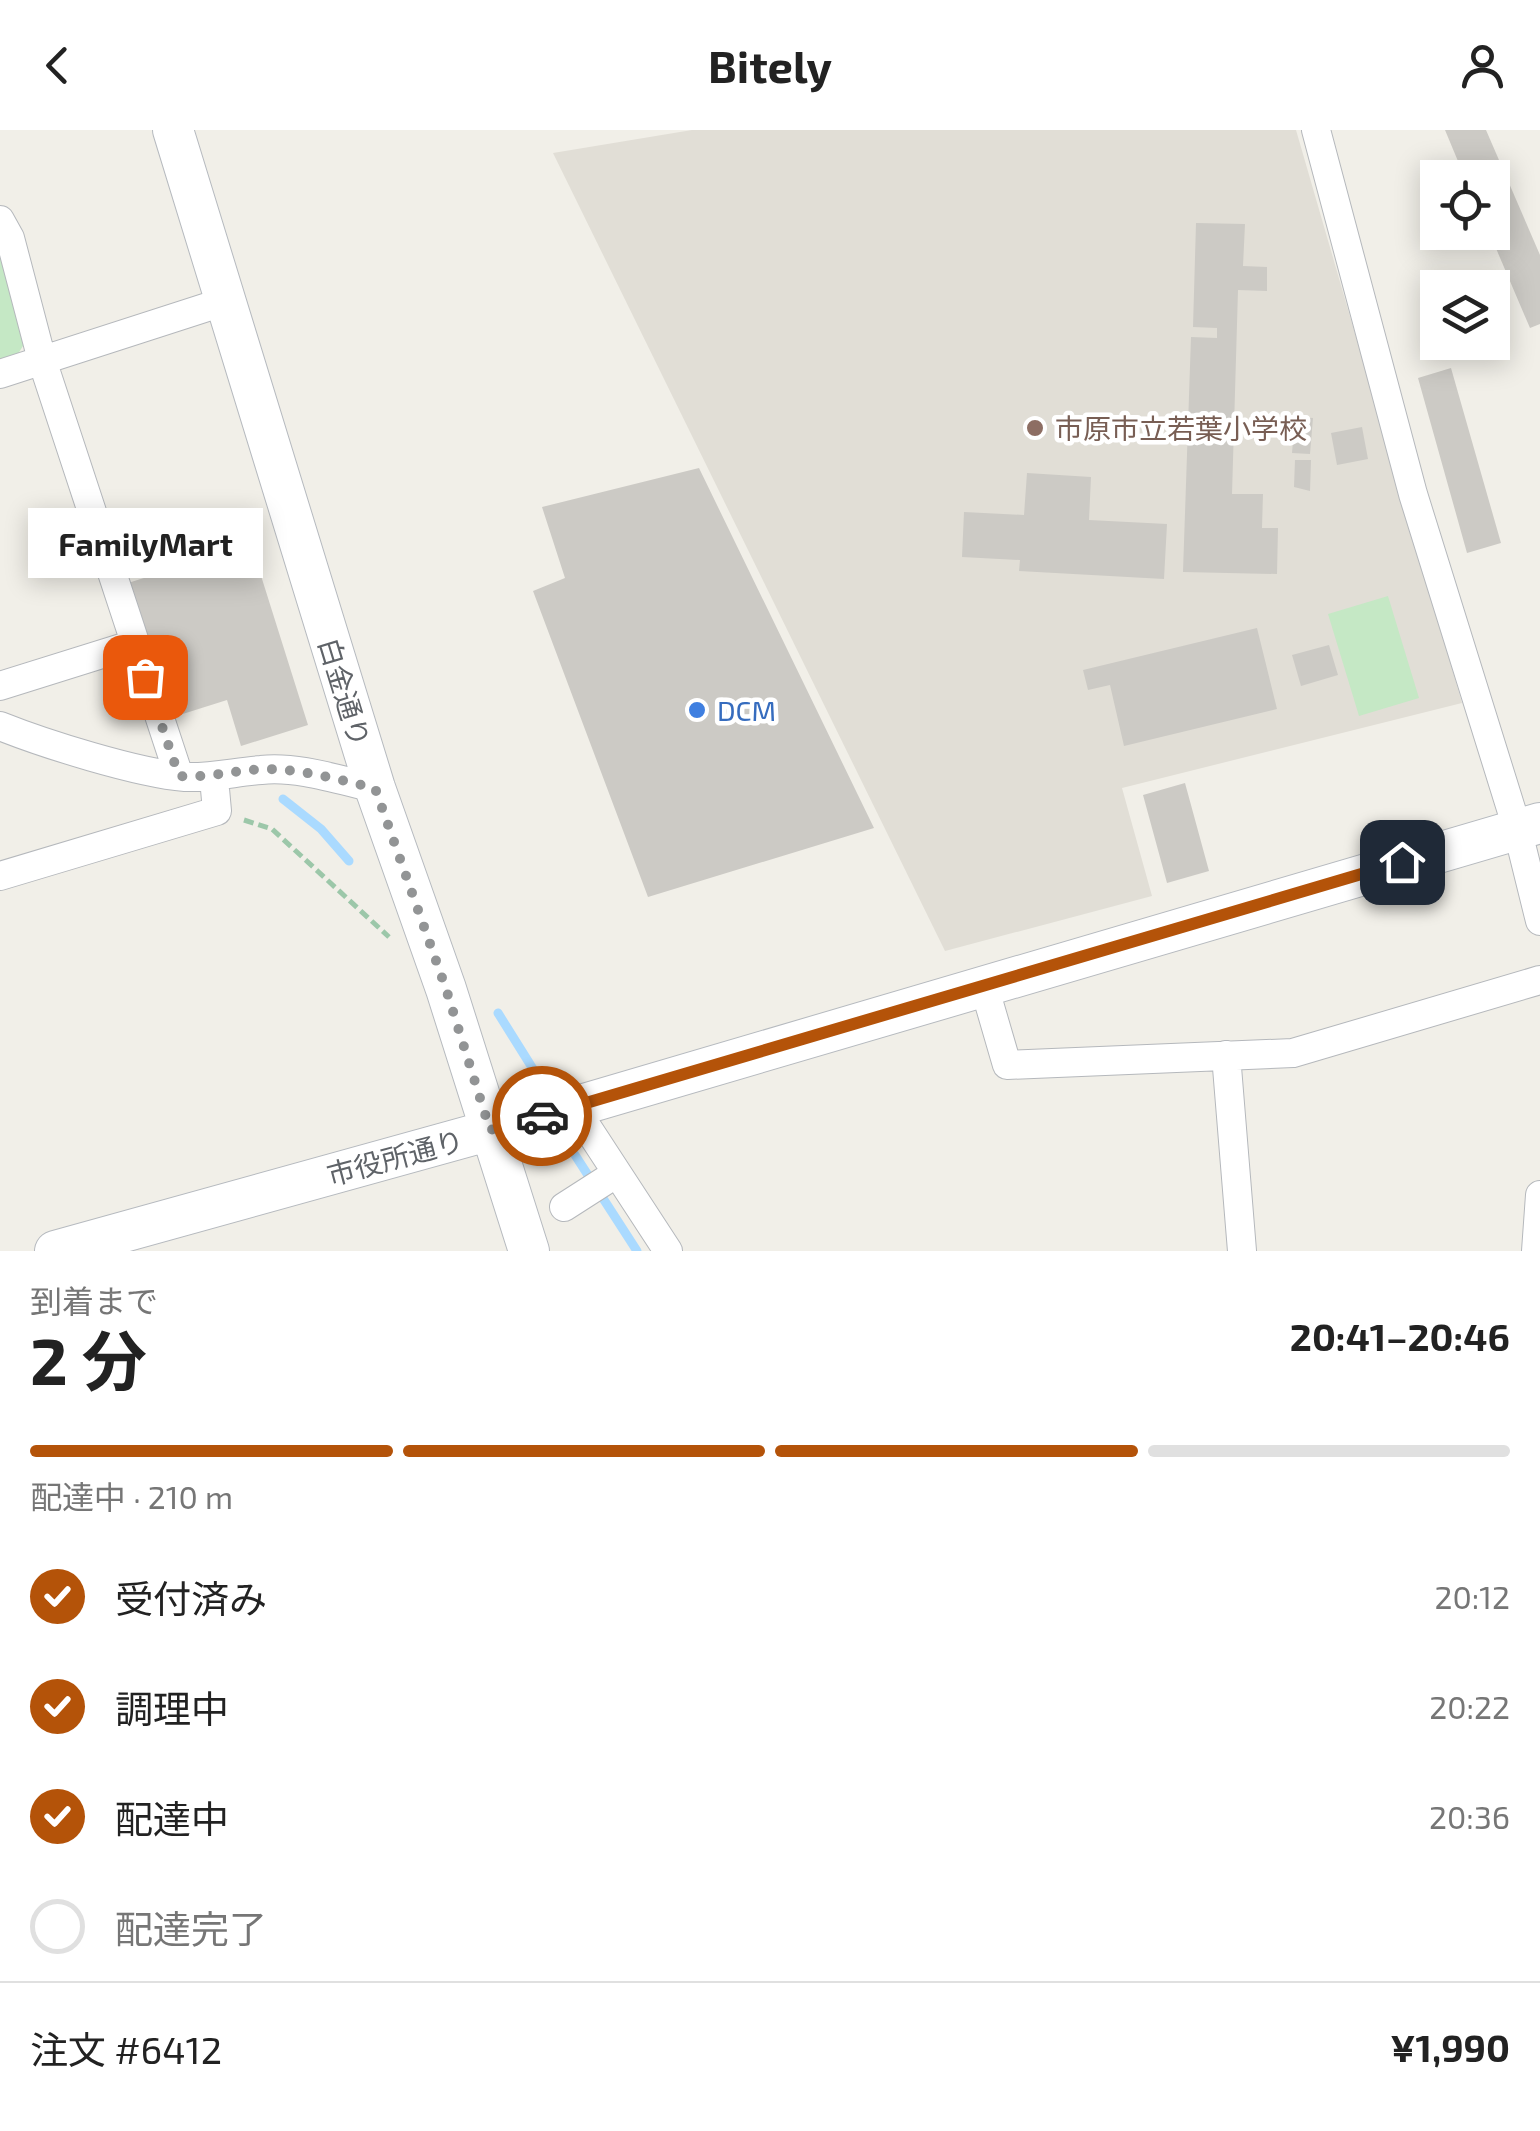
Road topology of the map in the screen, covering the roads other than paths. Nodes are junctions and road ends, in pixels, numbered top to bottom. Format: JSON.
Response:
{"nodes":[{"id":1,"x":173,"y":130,"type":"edge"},
{"id":2,"x":1316,"y":130,"type":"edge"},
{"id":3,"x":0,"y":220,"type":"edge"},
{"id":4,"x":226,"y":301,"type":"junction"},
{"id":5,"x":42,"y":360,"type":"junction"},
{"id":6,"x":0,"y":374,"type":"edge"},
{"id":7,"x":134,"y":644,"type":"junction"},
{"id":8,"x":0,"y":686,"type":"edge"},
{"id":9,"x":0,"y":726,"type":"edge"},
{"id":10,"x":179,"y":776,"type":"junction"},
{"id":11,"x":214,"y":778,"type":"junction"},
{"id":12,"x":375,"y":788,"type":"junction"},
{"id":13,"x":1528,"y":826,"type":"edge"},
{"id":14,"x":0,"y":876,"type":"edge"},
{"id":15,"x":1540,"y":922,"type":"edge"},
{"id":16,"x":1540,"y":980,"type":"edge"},
{"id":17,"x":984,"y":986,"type":"junction"},
{"id":18,"x":1226,"y":1056,"type":"junction"},
{"id":19,"x":574,"y":1107,"type":"junction"},
{"id":20,"x":490,"y":1130,"type":"junction"},
{"id":21,"x":617,"y":1172,"type":"junction"},
{"id":22,"x":1540,"y":1194,"type":"edge"},
{"id":23,"x":564,"y":1207,"type":"dead end"},
{"id":24,"x":54,"y":1251,"type":"edge"},
{"id":25,"x":528,"y":1251,"type":"edge"},
{"id":26,"x":668,"y":1251,"type":"edge"},
{"id":27,"x":1242,"y":1251,"type":"edge"},
{"id":28,"x":1536,"y":1251,"type":"edge"}],
"edges":[{"from":1,"to":4,"type":"street","name":"白金通り"},
{"from":2,"to":13,"type":"street"},
{"from":3,"to":5,"type":"street"},
{"from":4,"to":5,"type":"street"},
{"from":4,"to":12,"type":"street","name":"白金通り"},
{"from":5,"to":6,"type":"street"},
{"from":5,"to":7,"type":"street"},
{"from":7,"to":8,"type":"street"},
{"from":7,"to":10,"type":"street"},
{"from":9,"to":10,"type":"street"},
{"from":10,"to":11,"type":"street"},
{"from":11,"to":12,"type":"street"},
{"from":11,"to":14,"type":"street"},
{"from":12,"to":20,"type":"street","name":"白金通り"},
{"from":13,"to":15,"type":"street"},
{"from":13,"to":17,"type":"street","name":"市役所通り"},
{"from":16,"to":18,"type":"street"},
{"from":17,"to":18,"type":"street"},
{"from":17,"to":19,"type":"street","name":"市役所通り"},
{"from":18,"to":27,"type":"street"},
{"from":19,"to":20,"type":"street","name":"市役所通り"},
{"from":19,"to":21,"type":"street"},
{"from":20,"to":24,"type":"street","name":"市役所通り"},
{"from":20,"to":25,"type":"street","name":"白金通り"},
{"from":21,"to":23,"type":"street"},
{"from":21,"to":26,"type":"street"},
{"from":22,"to":28,"type":"street"}]}
